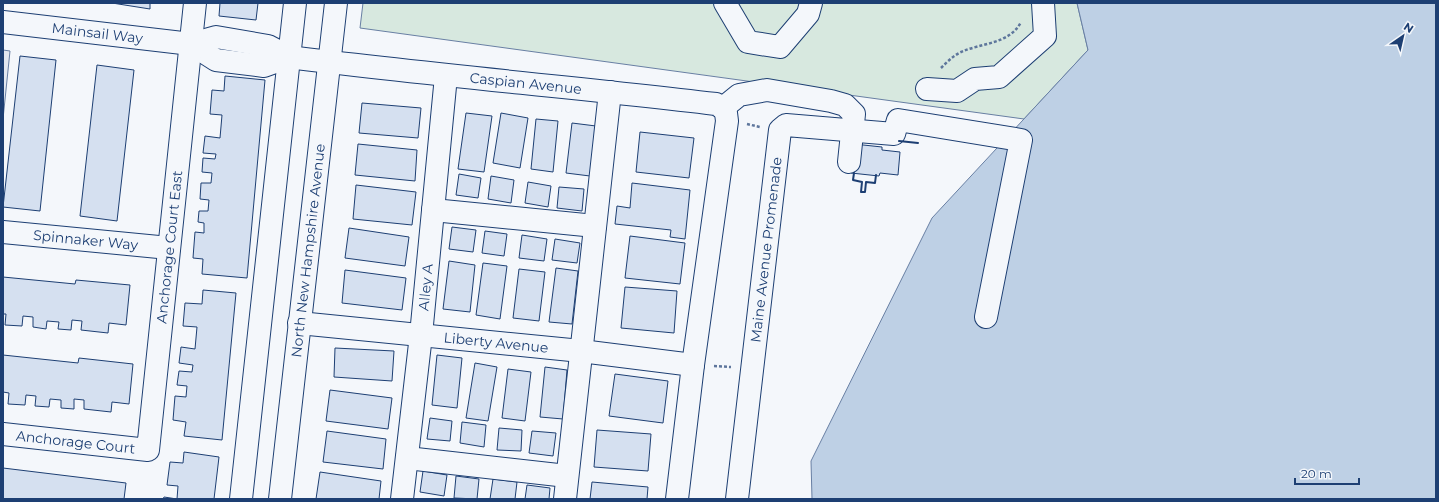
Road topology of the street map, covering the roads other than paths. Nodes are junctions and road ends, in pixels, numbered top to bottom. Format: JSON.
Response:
{"nodes":[{"id":1,"x":195,"y":3,"type":"edge"},
{"id":2,"x":295,"y":3,"type":"edge"},
{"id":3,"x":336,"y":3,"type":"edge"},
{"id":4,"x":725,"y":3,"type":"edge"},
{"id":5,"x":811,"y":3,"type":"edge"},
{"id":6,"x":1042,"y":3,"type":"edge"},
{"id":7,"x":3,"y":22,"type":"edge"},
{"id":8,"x":191,"y":44,"type":"junction"},
{"id":9,"x":289,"y":57,"type":"junction"},
{"id":10,"x":329,"y":62,"type":"junction"},
{"id":11,"x":446,"y":76,"type":"junction"},
{"id":12,"x":927,"y":89,"type":"dead end"},
{"id":13,"x":610,"y":92,"type":"junction"},
{"id":14,"x":723,"y":108,"type":"junction"},
{"id":15,"x":853,"y":130,"type":"junction"},
{"id":16,"x":849,"y":162,"type":"dead end"},
{"id":17,"x":433,"y":210,"type":"junction"},
{"id":18,"x":595,"y":226,"type":"junction"},
{"id":19,"x":3,"y":232,"type":"edge"},
{"id":20,"x":169,"y":248,"type":"junction"},
{"id":21,"x":986,"y":317,"type":"dead end"},
{"id":22,"x":299,"y":323,"type":"junction"},
{"id":23,"x":421,"y":335,"type":"junction"},
{"id":24,"x":581,"y":351,"type":"junction"},
{"id":25,"x":692,"y":365,"type":"junction"},
{"id":26,"x":3,"y":434,"type":"edge"},
{"id":27,"x":148,"y":450,"type":"joint"},
{"id":28,"x":407,"y":458,"type":"junction"},
{"id":29,"x":567,"y":476,"type":"junction"},
{"id":30,"x":241,"y":499,"type":"edge"},
{"id":31,"x":280,"y":499,"type":"edge"},
{"id":32,"x":402,"y":499,"type":"edge"},
{"id":33,"x":565,"y":499,"type":"edge"},
{"id":34,"x":676,"y":499,"type":"edge"},
{"id":35,"x":737,"y":499,"type":"edge"}],
"edges":[{"from":1,"to":8,"type":"street","name":"Anchorage Court East"},
{"from":2,"to":9,"type":"street"},
{"from":3,"to":10,"type":"street","name":"North New Hampshire Avenue"},
{"from":4,"to":5,"type":"street"},
{"from":6,"to":12,"type":"street"},
{"from":7,"to":8,"type":"street","name":"Mainsail Way"},
{"from":8,"to":9,"type":"street","name":"Mainsail Way"},
{"from":8,"to":20,"type":"street","name":"Anchorage Court East"},
{"from":9,"to":10,"type":"street","name":"Mainsail Way"},
{"from":9,"to":30,"type":"street"},
{"from":10,"to":11,"type":"street","name":"Caspian Avenue"},
{"from":10,"to":22,"type":"street","name":"North New Hampshire Avenue"},
{"from":11,"to":13,"type":"street","name":"Caspian Avenue"},
{"from":11,"to":17,"type":"street","name":"Alley A"},
{"from":13,"to":14,"type":"street","name":"Caspian Avenue"},
{"from":13,"to":18,"type":"street"},
{"from":14,"to":15,"type":"street"},
{"from":14,"to":25,"type":"street"},
{"from":15,"to":16,"type":"street"},
{"from":15,"to":21,"type":"street","name":"Maine Avenue Promenade"},
{"from":15,"to":35,"type":"street","name":"Maine Avenue Promenade"},
{"from":17,"to":18,"type":"street"},
{"from":17,"to":23,"type":"street","name":"Alley A"},
{"from":18,"to":24,"type":"street"},
{"from":19,"to":20,"type":"street","name":"Spinnaker Way"},
{"from":20,"to":27,"type":"street","name":"Anchorage Court East"},
{"from":22,"to":23,"type":"street","name":"Liberty Avenue"},
{"from":22,"to":31,"type":"street","name":"North New Hampshire Avenue"},
{"from":23,"to":24,"type":"street","name":"Liberty Avenue"},
{"from":23,"to":28,"type":"street","name":"Alley A"},
{"from":24,"to":25,"type":"street","name":"Liberty Avenue"},
{"from":24,"to":29,"type":"street"},
{"from":25,"to":34,"type":"street"},
{"from":26,"to":27,"type":"street","name":"Anchorage Court"},
{"from":28,"to":29,"type":"street"},
{"from":28,"to":32,"type":"street","name":"Alley A"},
{"from":29,"to":33,"type":"street"}]}
